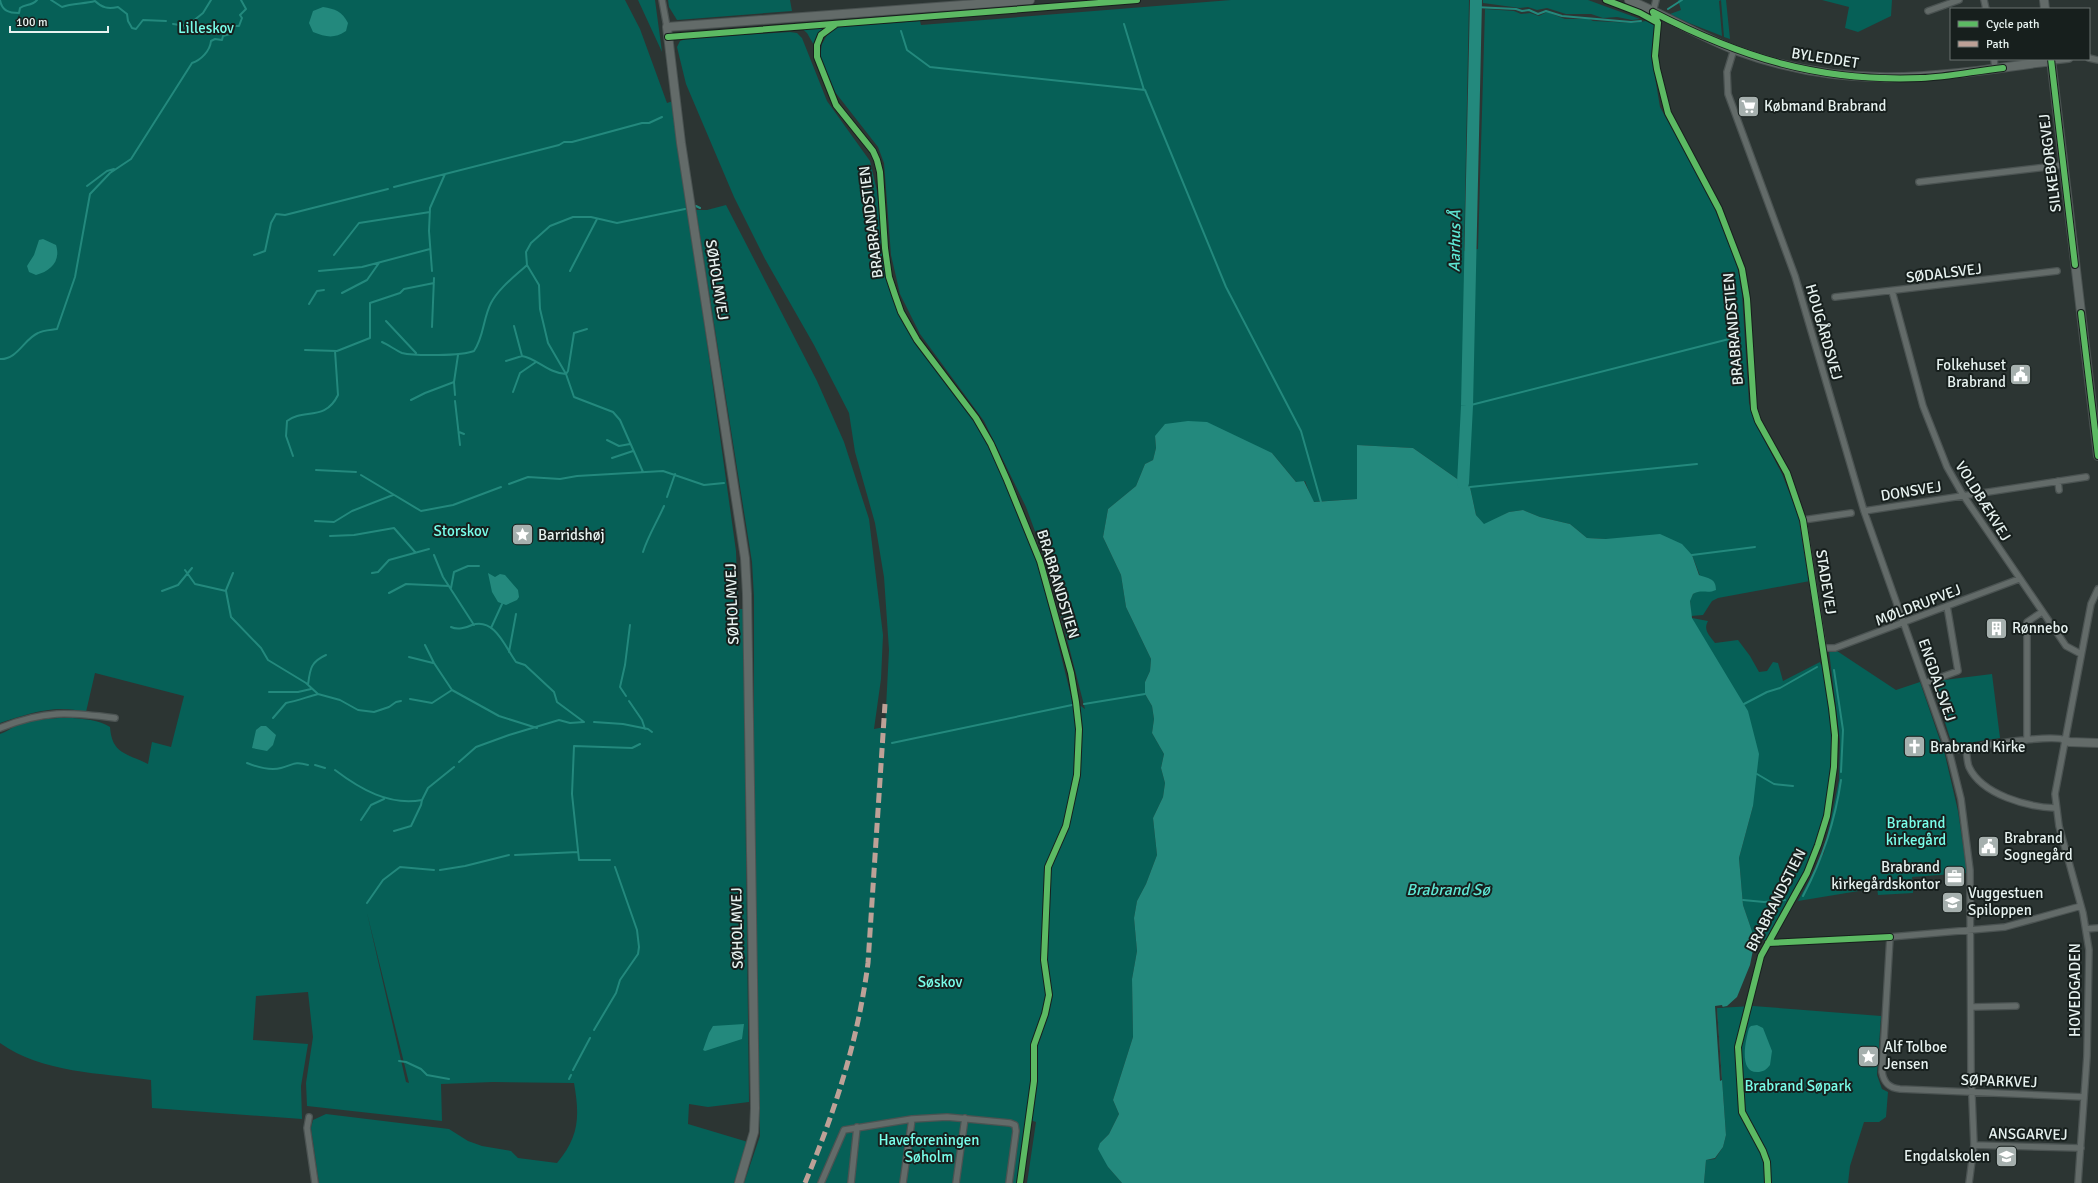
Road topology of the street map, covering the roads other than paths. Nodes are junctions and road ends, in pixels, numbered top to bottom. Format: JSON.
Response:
{"nodes":[{"id":1,"x":662,"y":0,"type":"edge"},
{"id":2,"x":1030,"y":0,"type":"edge"},
{"id":3,"x":1629,"y":0,"type":"edge"},
{"id":4,"x":1656,"y":0,"type":"edge"},
{"id":5,"x":1959,"y":0,"type":"edge"},
{"id":6,"x":1928,"y":11,"type":"dead end"},
{"id":7,"x":1653,"y":12,"type":"junction"},
{"id":8,"x":667,"y":27,"type":"junction"},
{"id":9,"x":1734,"y":49,"type":"junction"},
{"id":10,"x":1994,"y":60,"type":"edge"},
{"id":11,"x":2051,"y":60,"type":"edge"},
{"id":12,"x":1995,"y":69,"type":"junction"},
{"id":13,"x":2063,"y":166,"type":"junction"},
{"id":14,"x":1919,"y":182,"type":"dead end"},
{"id":15,"x":2057,"y":271,"type":"dead end"},
{"id":16,"x":1892,"y":291,"type":"junction"},
{"id":17,"x":1835,"y":297,"type":"dead end"},
{"id":18,"x":2098,"y":456,"type":"edge"},
{"id":19,"x":2086,"y":478,"type":"dead end"},
{"id":20,"x":2058,"y":481,"type":"junction"},
{"id":21,"x":2059,"y":490,"type":"dead end"},
{"id":22,"x":1963,"y":496,"type":"junction"},
{"id":23,"x":1864,"y":511,"type":"junction"},
{"id":24,"x":1850,"y":513,"type":"dead end"},
{"id":25,"x":2019,"y":579,"type":"junction"},
{"id":26,"x":2098,"y":589,"type":"edge"},
{"id":27,"x":1947,"y":606,"type":"junction"},
{"id":28,"x":2042,"y":612,"type":"junction"},
{"id":29,"x":1904,"y":623,"type":"junction"},
{"id":30,"x":1823,"y":648,"type":"joint"},
{"id":31,"x":2081,"y":654,"type":"junction"},
{"id":32,"x":1925,"y":683,"type":"junction"},
{"id":33,"x":115,"y":718,"type":"dead end"},
{"id":34,"x":0,"y":728,"type":"edge"},
{"id":35,"x":2027,"y":740,"type":"junction"},
{"id":36,"x":2065,"y":740,"type":"junction"},
{"id":37,"x":2098,"y":743,"type":"edge"},
{"id":38,"x":1966,"y":749,"type":"junction"},
{"id":39,"x":1949,"y":751,"type":"junction"},
{"id":40,"x":2056,"y":808,"type":"junction"},
{"id":41,"x":2081,"y":906,"type":"junction"},
{"id":42,"x":2098,"y":928,"type":"edge"},
{"id":43,"x":2086,"y":929,"type":"junction"},
{"id":44,"x":1971,"y":930,"type":"junction"},
{"id":45,"x":2016,"y":1006,"type":"dead end"},
{"id":46,"x":1972,"y":1007,"type":"junction"},
{"id":47,"x":1972,"y":1092,"type":"junction"},
{"id":48,"x":2084,"y":1097,"type":"junction"},
{"id":49,"x":309,"y":1117,"type":"dead end"},
{"id":50,"x":965,"y":1118,"type":"junction"},
{"id":51,"x":912,"y":1119,"type":"junction"},
{"id":52,"x":857,"y":1127,"type":"junction"},
{"id":53,"x":1974,"y":1145,"type":"junction"},
{"id":54,"x":2081,"y":1148,"type":"junction"},
{"id":55,"x":315,"y":1183,"type":"edge"},
{"id":56,"x":739,"y":1183,"type":"edge"},
{"id":57,"x":821,"y":1183,"type":"edge"},
{"id":58,"x":851,"y":1183,"type":"edge"},
{"id":59,"x":903,"y":1183,"type":"edge"},
{"id":60,"x":956,"y":1183,"type":"edge"},
{"id":61,"x":1009,"y":1183,"type":"edge"},
{"id":62,"x":1969,"y":1183,"type":"edge"},
{"id":63,"x":2078,"y":1183,"type":"edge"}],
"edges":[{"from":1,"to":8,"type":"street"},
{"from":2,"to":8,"type":"street"},
{"from":3,"to":7,"type":"street","name":"BYLEDDET"},
{"from":4,"to":7,"type":"street"},
{"from":5,"to":6,"type":"street"},
{"from":7,"to":9,"type":"street","name":"BYLEDDET"},
{"from":8,"to":56,"type":"street","name":"SØHOLMVEJ"},
{"from":9,"to":12,"type":"street","name":"BYLEDDET"},
{"from":9,"to":23,"type":"street","name":"HOUGÅRDSVEJ"},
{"from":10,"to":12,"type":"street"},
{"from":11,"to":12,"type":"street","name":"BYLEDDET"},
{"from":11,"to":13,"type":"street","name":"SILKEBORGVEJ"},
{"from":13,"to":14,"type":"street"},
{"from":13,"to":18,"type":"street","name":"SILKEBORGVEJ"},
{"from":15,"to":16,"type":"street","name":"SØDALSVEJ"},
{"from":16,"to":17,"type":"street","name":"SØDALSVEJ"},
{"from":16,"to":22,"type":"street","name":"VOLDBÆKVEJ"},
{"from":19,"to":20,"type":"street","name":"DONSVEJ"},
{"from":20,"to":21,"type":"street"},
{"from":20,"to":22,"type":"street","name":"DONSVEJ"},
{"from":22,"to":23,"type":"street","name":"DONSVEJ"},
{"from":22,"to":25,"type":"street","name":"VOLDBÆKVEJ"},
{"from":23,"to":29,"type":"street","name":"HOUGÅRDSVEJ"},
{"from":24,"to":30,"type":"street","name":"STADEVEJ"},
{"from":25,"to":27,"type":"street","name":"MØLDRUPVEJ"},
{"from":25,"to":28,"type":"street","name":"VOLDBÆKVEJ"},
{"from":26,"to":31,"type":"street","name":"HOVEDGADEN"},
{"from":27,"to":29,"type":"street","name":"MØLDRUPVEJ"},
{"from":27,"to":32,"type":"street"},
{"from":28,"to":31,"type":"street","name":"VOLDBÆKVEJ"},
{"from":28,"to":35,"type":"street"},
{"from":29,"to":30,"type":"street","name":"MØLDRUPVEJ"},
{"from":29,"to":32,"type":"street","name":"ENGDALSVEJ"},
{"from":31,"to":36,"type":"street","name":"HOVEDGADEN"},
{"from":32,"to":39,"type":"street","name":"ENGDALSVEJ"},
{"from":33,"to":34,"type":"street"},
{"from":35,"to":36,"type":"street"},
{"from":35,"to":38,"type":"street"},
{"from":36,"to":37,"type":"street"},
{"from":36,"to":40,"type":"street","name":"HOVEDGADEN"},
{"from":38,"to":39,"type":"street"},
{"from":38,"to":40,"type":"street"},
{"from":39,"to":44,"type":"street","name":"ENGDALSVEJ"},
{"from":40,"to":41,"type":"street","name":"HOVEDGADEN"},
{"from":41,"to":43,"type":"street","name":"HOVEDGADEN"},
{"from":41,"to":44,"type":"street"},
{"from":42,"to":43,"type":"street"},
{"from":43,"to":48,"type":"street","name":"HOVEDGADEN"},
{"from":44,"to":46,"type":"street","name":"ENGDALSVEJ"},
{"from":44,"to":47,"type":"street","name":"SØPARKVEJ"},
{"from":45,"to":46,"type":"street"},
{"from":46,"to":47,"type":"street","name":"ENGDALSVEJ"},
{"from":47,"to":48,"type":"street","name":"SØPARKVEJ"},
{"from":47,"to":53,"type":"street","name":"ENGDALSVEJ"},
{"from":48,"to":54,"type":"street","name":"HOVEDGADEN"},
{"from":49,"to":55,"type":"street"},
{"from":50,"to":51,"type":"street"},
{"from":50,"to":60,"type":"street"},
{"from":50,"to":61,"type":"street"},
{"from":51,"to":52,"type":"street"},
{"from":51,"to":59,"type":"street"},
{"from":52,"to":57,"type":"street"},
{"from":52,"to":58,"type":"street"},
{"from":53,"to":54,"type":"street","name":"ANSGARVEJ"},
{"from":53,"to":62,"type":"street","name":"ENGDALSVEJ"},
{"from":54,"to":63,"type":"street","name":"HOVEDGADEN"}]}
